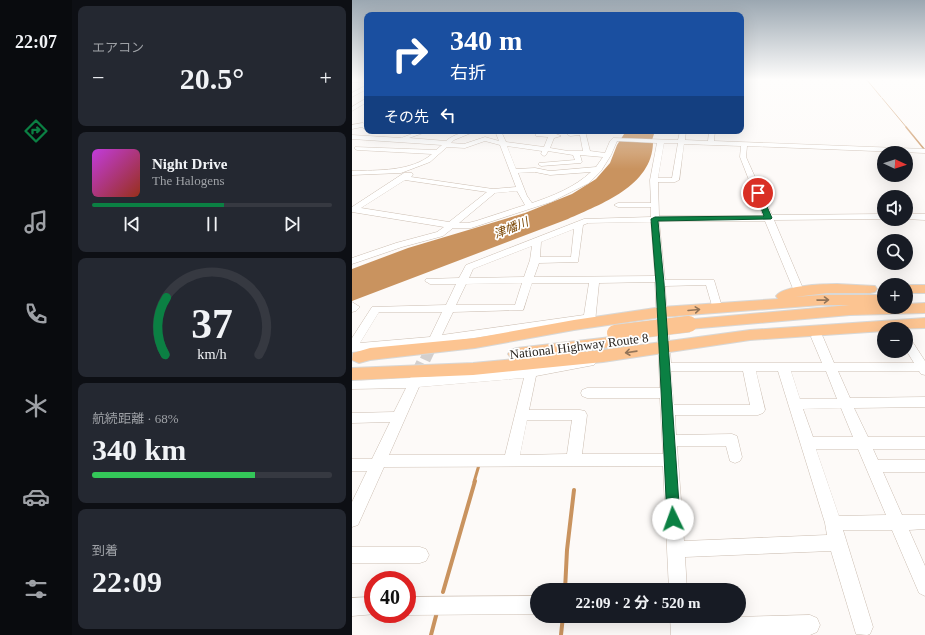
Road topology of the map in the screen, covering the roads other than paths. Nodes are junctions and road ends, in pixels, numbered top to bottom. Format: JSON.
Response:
{"nodes":[{"id":1,"x":352,"y":127,"type":"edge"},
{"id":2,"x":364,"y":127,"type":"edge"},
{"id":3,"x":364,"y":131,"type":"edge"},
{"id":4,"x":389,"y":134,"type":"edge"},
{"id":5,"x":416,"y":134,"type":"edge"},
{"id":6,"x":426,"y":134,"type":"edge"},
{"id":7,"x":464,"y":134,"type":"edge"},
{"id":8,"x":477,"y":134,"type":"edge"},
{"id":9,"x":493,"y":134,"type":"edge"},
{"id":10,"x":501,"y":134,"type":"edge"},
{"id":11,"x":583,"y":134,"type":"edge"},
{"id":12,"x":683,"y":134,"type":"edge"},
{"id":13,"x":712,"y":134,"type":"edge"},
{"id":14,"x":434,"y":135,"type":"dead end"},
{"id":15,"x":538,"y":136,"type":"edge"},
{"id":16,"x":353,"y":137,"type":"edge"},
{"id":17,"x":554,"y":137,"type":"edge"},
{"id":18,"x":378,"y":138,"type":"junction"},
{"id":19,"x":484,"y":138,"type":"junction"},
{"id":20,"x":517,"y":138,"type":"dead end"},
{"id":21,"x":402,"y":139,"type":"junction"},
{"id":22,"x":657,"y":140,"type":"junction"},
{"id":23,"x":682,"y":141,"type":"junction"},
{"id":24,"x":711,"y":142,"type":"junction"},
{"id":25,"x":447,"y":144,"type":"junction"},
{"id":26,"x":503,"y":144,"type":"junction"},
{"id":27,"x":744,"y":144,"type":"junction"},
{"id":28,"x":528,"y":148,"type":"junction"},
{"id":29,"x":545,"y":149,"type":"junction"},
{"id":30,"x":354,"y":150,"type":"edge"},
{"id":31,"x":438,"y":152,"type":"junction"},
{"id":32,"x":924,"y":152,"type":"edge"},
{"id":33,"x":587,"y":153,"type":"junction"},
{"id":34,"x":576,"y":154,"type":"junction"},
{"id":35,"x":608,"y":155,"type":"junction"},
{"id":36,"x":540,"y":168,"type":"junction"},
{"id":37,"x":598,"y":169,"type":"junction"},
{"id":38,"x":398,"y":171,"type":"junction"},
{"id":39,"x":513,"y":171,"type":"junction"},
{"id":40,"x":352,"y":173,"type":"edge"},
{"id":41,"x":404,"y":178,"type":"junction"},
{"id":42,"x":654,"y":180,"type":"junction"},
{"id":43,"x":520,"y":189,"type":"junction"},
{"id":44,"x":493,"y":191,"type":"junction"},
{"id":45,"x":618,"y":205,"type":"dead end"},
{"id":46,"x":654,"y":205,"type":"junction"},
{"id":47,"x":530,"y":206,"type":"junction"},
{"id":48,"x":353,"y":209,"type":"edge"},
{"id":49,"x":877,"y":217,"type":"edge"},
{"id":50,"x":913,"y":217,"type":"edge"},
{"id":51,"x":925,"y":217,"type":"edge"},
{"id":52,"x":768,"y":218,"type":"junction"},
{"id":53,"x":655,"y":219,"type":"junction"},
{"id":54,"x":580,"y":224,"type":"junction"},
{"id":55,"x":450,"y":225,"type":"junction"},
{"id":56,"x":537,"y":241,"type":"junction"},
{"id":57,"x":535,"y":260,"type":"junction"},
{"id":58,"x":352,"y":261,"type":"edge"},
{"id":59,"x":594,"y":280,"type":"junction"},
{"id":60,"x":430,"y":281,"type":"dead end"},
{"id":61,"x":462,"y":281,"type":"junction"},
{"id":62,"x":528,"y":281,"type":"junction"},
{"id":63,"x":660,"y":281,"type":"junction"},
{"id":64,"x":877,"y":288,"type":"edge"},
{"id":65,"x":913,"y":289,"type":"edge"},
{"id":66,"x":925,"y":289,"type":"edge"},
{"id":67,"x":799,"y":291,"type":"junction"},
{"id":68,"x":877,"y":300,"type":"edge"},
{"id":69,"x":913,"y":300,"type":"edge"},
{"id":70,"x":925,"y":301,"type":"edge"},
{"id":71,"x":764,"y":303,"type":"junction"},
{"id":72,"x":352,"y":305,"type":"edge"},
{"id":73,"x":449,"y":308,"type":"junction"},
{"id":74,"x":717,"y":308,"type":"junction"},
{"id":75,"x":925,"y":308,"type":"edge"},
{"id":76,"x":352,"y":309,"type":"edge"},
{"id":77,"x":662,"y":312,"type":"junction"},
{"id":78,"x":925,"y":316,"type":"edge"},
{"id":79,"x":589,"y":320,"type":"junction"},
{"id":80,"x":925,"y":323,"type":"edge"},
{"id":81,"x":925,"y":331,"type":"edge"},
{"id":82,"x":913,"y":332,"type":"edge"},
{"id":83,"x":694,"y":333,"type":"junction"},
{"id":84,"x":877,"y":333,"type":"edge"},
{"id":85,"x":817,"y":337,"type":"junction"},
{"id":86,"x":434,"y":341,"type":"junction"},
{"id":87,"x":664,"y":347,"type":"junction"},
{"id":88,"x":913,"y":352,"type":"edge"},
{"id":89,"x":353,"y":356,"type":"edge"},
{"id":90,"x":604,"y":356,"type":"junction"},
{"id":91,"x":665,"y":367,"type":"junction"},
{"id":92,"x":783,"y":367,"type":"junction"},
{"id":93,"x":830,"y":367,"type":"junction"},
{"id":94,"x":749,"y":368,"type":"junction"},
{"id":95,"x":924,"y":368,"type":"edge"},
{"id":96,"x":529,"y":373,"type":"junction"},
{"id":97,"x":352,"y":374,"type":"edge"},
{"id":98,"x":416,"y":379,"type":"junction"},
{"id":99,"x":352,"y":385,"type":"edge"},
{"id":100,"x":666,"y":393,"type":"junction"},
{"id":101,"x":587,"y":394,"type":"dead end"},
{"id":102,"x":925,"y":402,"type":"edge"},
{"id":103,"x":846,"y":403,"type":"junction"},
{"id":104,"x":795,"y":404,"type":"junction"},
{"id":105,"x":667,"y":410,"type":"junction"},
{"id":106,"x":521,"y":415,"type":"junction"},
{"id":107,"x":399,"y":417,"type":"junction"},
{"id":108,"x":352,"y":418,"type":"edge"},
{"id":109,"x":669,"y":441,"type":"junction"},
{"id":110,"x":807,"y":443,"type":"junction"},
{"id":111,"x":864,"y":443,"type":"junction"},
{"id":112,"x":925,"y":443,"type":"edge"},
{"id":113,"x":734,"y":457,"type":"dead end"},
{"id":114,"x":511,"y":460,"type":"junction"},
{"id":115,"x":574,"y":460,"type":"junction"},
{"id":116,"x":670,"y":460,"type":"junction"},
{"id":117,"x":379,"y":463,"type":"junction"},
{"id":118,"x":352,"y":465,"type":"edge"},
{"id":119,"x":874,"y":466,"type":"junction"},
{"id":120,"x":925,"y":466,"type":"edge"},
{"id":121,"x":352,"y":520,"type":"edge"},
{"id":122,"x":897,"y":522,"type":"junction"},
{"id":123,"x":925,"y":522,"type":"edge"},
{"id":124,"x":833,"y":523,"type":"junction"},
{"id":125,"x":837,"y":543,"type":"junction"},
{"id":126,"x":675,"y":549,"type":"junction"},
{"id":127,"x":352,"y":555,"type":"edge"},
{"id":128,"x":420,"y":555,"type":"dead end"},
{"id":129,"x":677,"y":583,"type":"edge"},
{"id":130,"x":925,"y":587,"type":"edge"},
{"id":131,"x":530,"y":605,"type":"edge"},
{"id":132,"x":364,"y":606,"type":"edge"},
{"id":133,"x":416,"y":606,"type":"edge"},
{"id":134,"x":352,"y":607,"type":"edge"},
{"id":135,"x":810,"y":625,"type":"dead end"},
{"id":136,"x":680,"y":626,"type":"edge"},
{"id":137,"x":863,"y":628,"type":"dead end"}],
"edges":[{"from":1,"to":2,"type":"street"},
{"from":3,"to":16,"type":"street"},
{"from":4,"to":18,"type":"street"},
{"from":5,"to":21,"type":"street"},
{"from":6,"to":14,"type":"street"},
{"from":7,"to":25,"type":"street"},
{"from":8,"to":19,"type":"street"},
{"from":9,"to":19,"type":"street"},
{"from":10,"to":26,"type":"street"},
{"from":11,"to":33,"type":"street"},
{"from":12,"to":23,"type":"street"},
{"from":13,"to":24,"type":"street"},
{"from":15,"to":17,"type":"street"},
{"from":15,"to":28,"type":"street"},
{"from":16,"to":18,"type":"street"},
{"from":17,"to":29,"type":"street"},
{"from":18,"to":21,"type":"street"},
{"from":18,"to":30,"type":"street"},
{"from":19,"to":25,"type":"street"},
{"from":19,"to":26,"type":"street"},
{"from":20,"to":26,"type":"street"},
{"from":21,"to":25,"type":"street"},
{"from":22,"to":23,"type":"street"},
{"from":22,"to":35,"type":"street"},
{"from":22,"to":42,"type":"street"},
{"from":23,"to":24,"type":"street"},
{"from":23,"to":42,"type":"street"},
{"from":24,"to":27,"type":"street"},
{"from":25,"to":31,"type":"street"},
{"from":26,"to":28,"type":"street"},
{"from":26,"to":39,"type":"street"},
{"from":27,"to":32,"type":"street"},
{"from":27,"to":52,"type":"street"},
{"from":28,"to":29,"type":"street"},
{"from":29,"to":34,"type":"street"},
{"from":29,"to":36,"type":"street"},
{"from":30,"to":31,"type":"street"},
{"from":31,"to":38,"type":"street"},
{"from":33,"to":34,"type":"street"},
{"from":33,"to":35,"type":"street"},
{"from":34,"to":36,"type":"street"},
{"from":35,"to":37,"type":"street"},
{"from":36,"to":37,"type":"street"},
{"from":36,"to":39,"type":"street"},
{"from":37,"to":47,"type":"street"},
{"from":38,"to":40,"type":"street"},
{"from":38,"to":41,"type":"street"},
{"from":39,"to":43,"type":"street"},
{"from":41,"to":44,"type":"street"},
{"from":41,"to":48,"type":"street"},
{"from":42,"to":46,"type":"street"},
{"from":43,"to":44,"type":"street"},
{"from":43,"to":47,"type":"street"},
{"from":44,"to":55,"type":"street"},
{"from":45,"to":46,"type":"street"},
{"from":46,"to":53,"type":"street"},
{"from":47,"to":55,"type":"street"},
{"from":48,"to":55,"type":"street"},
{"from":49,"to":52,"type":"street"},
{"from":50,"to":51,"type":"street"},
{"from":52,"to":53,"type":"street"},
{"from":52,"to":67,"type":"street"},
{"from":53,"to":54,"type":"street"},
{"from":53,"to":63,"type":"street"},
{"from":54,"to":56,"type":"street"},
{"from":54,"to":57,"type":"street"},
{"from":55,"to":58,"type":"street"},
{"from":56,"to":57,"type":"street"},
{"from":56,"to":61,"type":"street"},
{"from":57,"to":62,"type":"street"},
{"from":59,"to":62,"type":"street"},
{"from":59,"to":63,"type":"street"},
{"from":59,"to":79,"type":"street"},
{"from":60,"to":61,"type":"street"},
{"from":61,"to":62,"type":"street"},
{"from":61,"to":73,"type":"street"},
{"from":62,"to":73,"type":"street"},
{"from":63,"to":74,"type":"street"},
{"from":63,"to":77,"type":"street"},
{"from":64,"to":67,"type":"highway"},
{"from":65,"to":66,"type":"highway"},
{"from":67,"to":71,"type":"highway"},
{"from":71,"to":68,"type":"highway","one_way":true},
{"from":69,"to":70,"type":"highway"},
{"from":71,"to":74,"type":"highway"},
{"from":72,"to":76,"type":"street"},
{"from":73,"to":86,"type":"street"},
{"from":73,"to":89,"type":"street"},
{"from":77,"to":74,"type":"highway","one_way":true},
{"from":75,"to":83,"type":"highway","name":"National Highway Route 8"},
{"from":77,"to":79,"type":"highway"},
{"from":77,"to":87,"type":"street"},
{"from":78,"to":83,"type":"highway","name":"National Highway Route 8"},
{"from":79,"to":86,"type":"street"},
{"from":79,"to":89,"type":"highway"},
{"from":80,"to":83,"type":"highway"},
{"from":81,"to":82,"type":"highway"},
{"from":83,"to":85,"type":"highway"},
{"from":83,"to":87,"type":"highway"},
{"from":83,"to":89,"type":"highway","name":"National Highway Route 8"},
{"from":84,"to":85,"type":"highway"},
{"from":85,"to":93,"type":"street"},
{"from":86,"to":89,"type":"street"},
{"from":87,"to":90,"type":"highway","one_way":true},
{"from":87,"to":91,"type":"street"},
{"from":88,"to":95,"type":"street"},
{"from":90,"to":96,"type":"street"},
{"from":90,"to":97,"type":"highway"},
{"from":91,"to":94,"type":"street"},
{"from":91,"to":100,"type":"street"},
{"from":92,"to":93,"type":"street"},
{"from":92,"to":94,"type":"street"},
{"from":92,"to":104,"type":"street"},
{"from":93,"to":95,"type":"street"},
{"from":93,"to":103,"type":"street"},
{"from":94,"to":105,"type":"street"},
{"from":96,"to":98,"type":"street"},
{"from":96,"to":106,"type":"street"},
{"from":98,"to":99,"type":"street"},
{"from":98,"to":107,"type":"street"},
{"from":100,"to":101,"type":"street"},
{"from":100,"to":105,"type":"street"},
{"from":102,"to":103,"type":"street"},
{"from":103,"to":104,"type":"street"},
{"from":103,"to":111,"type":"street"},
{"from":104,"to":110,"type":"street"},
{"from":105,"to":109,"type":"street"},
{"from":106,"to":114,"type":"street"},
{"from":106,"to":115,"type":"street"},
{"from":107,"to":108,"type":"street"},
{"from":107,"to":117,"type":"street"},
{"from":109,"to":113,"type":"street"},
{"from":109,"to":116,"type":"street"},
{"from":110,"to":111,"type":"street"},
{"from":110,"to":124,"type":"street"},
{"from":111,"to":112,"type":"street"},
{"from":111,"to":119,"type":"street"},
{"from":114,"to":115,"type":"street"},
{"from":114,"to":117,"type":"street"},
{"from":115,"to":116,"type":"street"},
{"from":116,"to":126,"type":"street"},
{"from":117,"to":118,"type":"street"},
{"from":117,"to":121,"type":"street"},
{"from":119,"to":120,"type":"street"},
{"from":119,"to":122,"type":"street"},
{"from":122,"to":123,"type":"street"},
{"from":122,"to":124,"type":"street"},
{"from":122,"to":130,"type":"street"},
{"from":124,"to":125,"type":"street"},
{"from":125,"to":126,"type":"street"},
{"from":125,"to":137,"type":"street"},
{"from":126,"to":129,"type":"street"},
{"from":127,"to":128,"type":"street"},
{"from":131,"to":133,"type":"street"},
{"from":132,"to":134,"type":"street"},
{"from":135,"to":136,"type":"street"}]}
